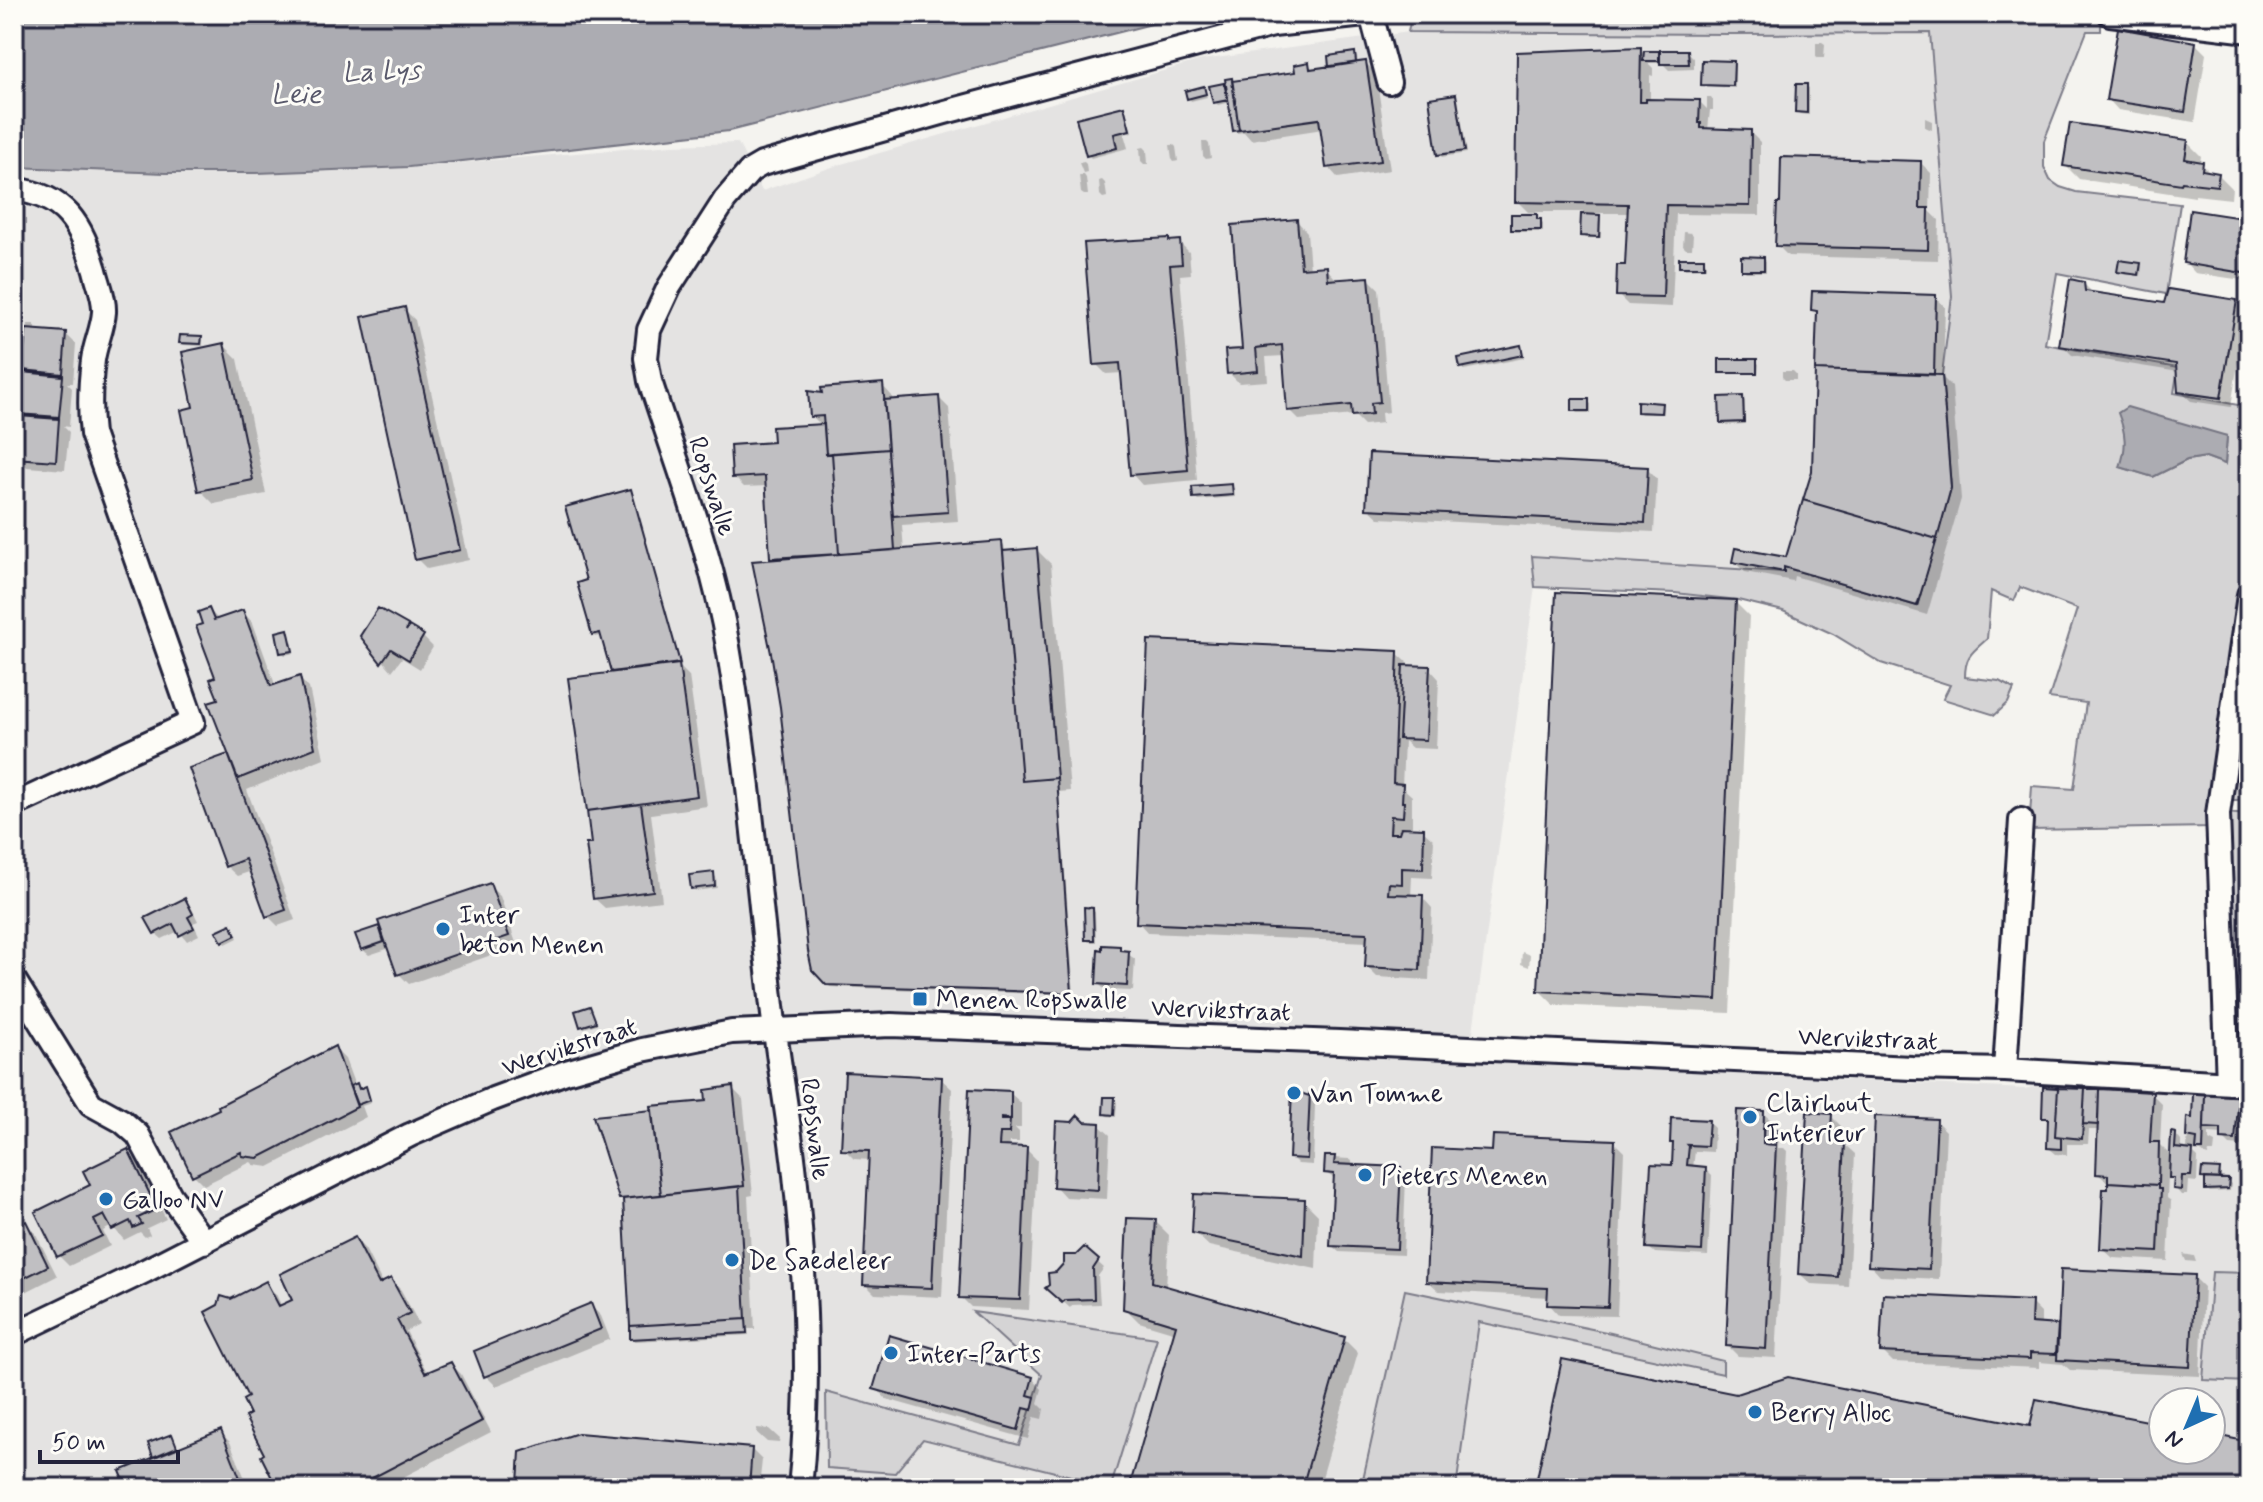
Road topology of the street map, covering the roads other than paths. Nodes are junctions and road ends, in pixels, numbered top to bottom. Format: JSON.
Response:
{"nodes":[{"id":1,"x":1372,"y":14,"type":"edge"},
{"id":2,"x":2110,"y":14,"type":"edge"},
{"id":3,"x":2249,"y":31,"type":"edge"},
{"id":4,"x":1389,"y":82,"type":"dead end"},
{"id":5,"x":14,"y":189,"type":"edge"},
{"id":6,"x":2249,"y":595,"type":"edge"},
{"id":7,"x":14,"y":805,"type":"edge"},
{"id":8,"x":2021,"y":820,"type":"dead end"},
{"id":9,"x":14,"y":980,"type":"edge"},
{"id":10,"x":775,"y":1031,"type":"junction"},
{"id":11,"x":2005,"y":1070,"type":"junction"},
{"id":12,"x":2238,"y":1083,"type":"edge"},
{"id":13,"x":204,"y":1242,"type":"junction"},
{"id":14,"x":14,"y":1334,"type":"edge"},
{"id":15,"x":800,"y":1488,"type":"edge"}],
"edges":[{"from":1,"to":4,"type":"street"},
{"from":1,"to":10,"type":"street","name":"Ropswalle"},
{"from":2,"to":3,"type":"street"},
{"from":5,"to":7,"type":"street"},
{"from":6,"to":12,"type":"street"},
{"from":8,"to":11,"type":"street"},
{"from":9,"to":13,"type":"street"},
{"from":10,"to":11,"type":"street","name":"Wervikstraat"},
{"from":10,"to":13,"type":"street","name":"Wervikstraat"},
{"from":10,"to":15,"type":"street","name":"Ropswalle"},
{"from":11,"to":12,"type":"street","name":"Wervikstraat"},
{"from":13,"to":14,"type":"street","name":"Wervikstraat"}]}
